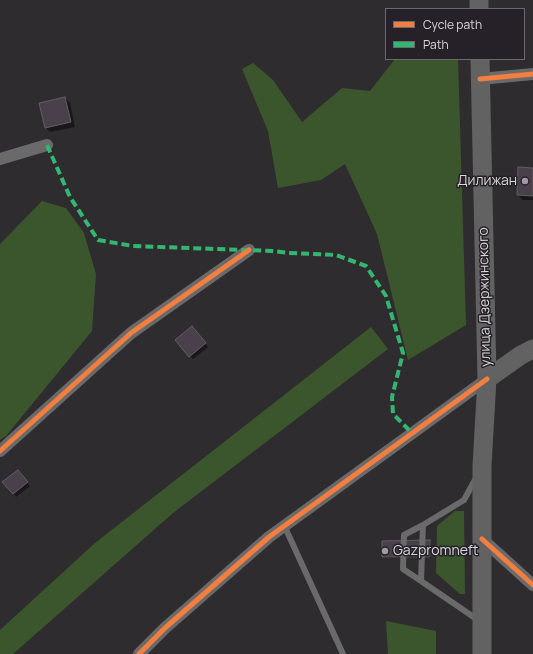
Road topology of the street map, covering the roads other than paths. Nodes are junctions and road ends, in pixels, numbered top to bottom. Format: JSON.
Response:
{"nodes":[{"id":1,"x":480,"y":60,"type":"edge"},
{"id":2,"x":533,"y":74,"type":"edge"},
{"id":3,"x":480,"y":79,"type":"junction"},
{"id":4,"x":47,"y":145,"type":"dead end"},
{"id":5,"x":0,"y":159,"type":"edge"},
{"id":6,"x":248,"y":250,"type":"dead end"},
{"id":7,"x":533,"y":349,"type":"edge"},
{"id":8,"x":487,"y":379,"type":"junction"},
{"id":9,"x":0,"y":451,"type":"edge"},
{"id":10,"x":482,"y":466,"type":"junction"},
{"id":11,"x":284,"y":525,"type":"junction"},
{"id":12,"x":423,"y":525,"type":"junction"},
{"id":13,"x":482,"y":539,"type":"junction"},
{"id":14,"x":421,"y":581,"type":"junction"},
{"id":15,"x":533,"y":585,"type":"edge"},
{"id":16,"x":482,"y":622,"type":"junction"},
{"id":17,"x":139,"y":654,"type":"edge"},
{"id":18,"x":342,"y":654,"type":"edge"},
{"id":19,"x":482,"y":654,"type":"edge"}],
"edges":[{"from":1,"to":3,"type":"main road","name":"улица Дзержинского"},
{"from":2,"to":3,"type":"street"},
{"from":3,"to":8,"type":"main road","name":"улица Дзержинского"},
{"from":4,"to":5,"type":"street"},
{"from":6,"to":9,"type":"street"},
{"from":7,"to":8,"type":"main road"},
{"from":8,"to":10,"type":"main road","name":"улица Дзержинского"},
{"from":8,"to":11,"type":"street"},
{"from":10,"to":12,"type":"lane"},
{"from":10,"to":13,"type":"main road","name":"улица Дзержинского"},
{"from":11,"to":17,"type":"street"},
{"from":11,"to":18,"type":"lane"},
{"from":12,"to":14,"type":"lane"},
{"from":12,"to":14,"type":"lane"},
{"from":13,"to":15,"type":"street"},
{"from":13,"to":16,"type":"main road","name":"улица Дзержинского"},
{"from":14,"to":16,"type":"lane"},
{"from":16,"to":19,"type":"main road","name":"улица Дзержинского"}]}
